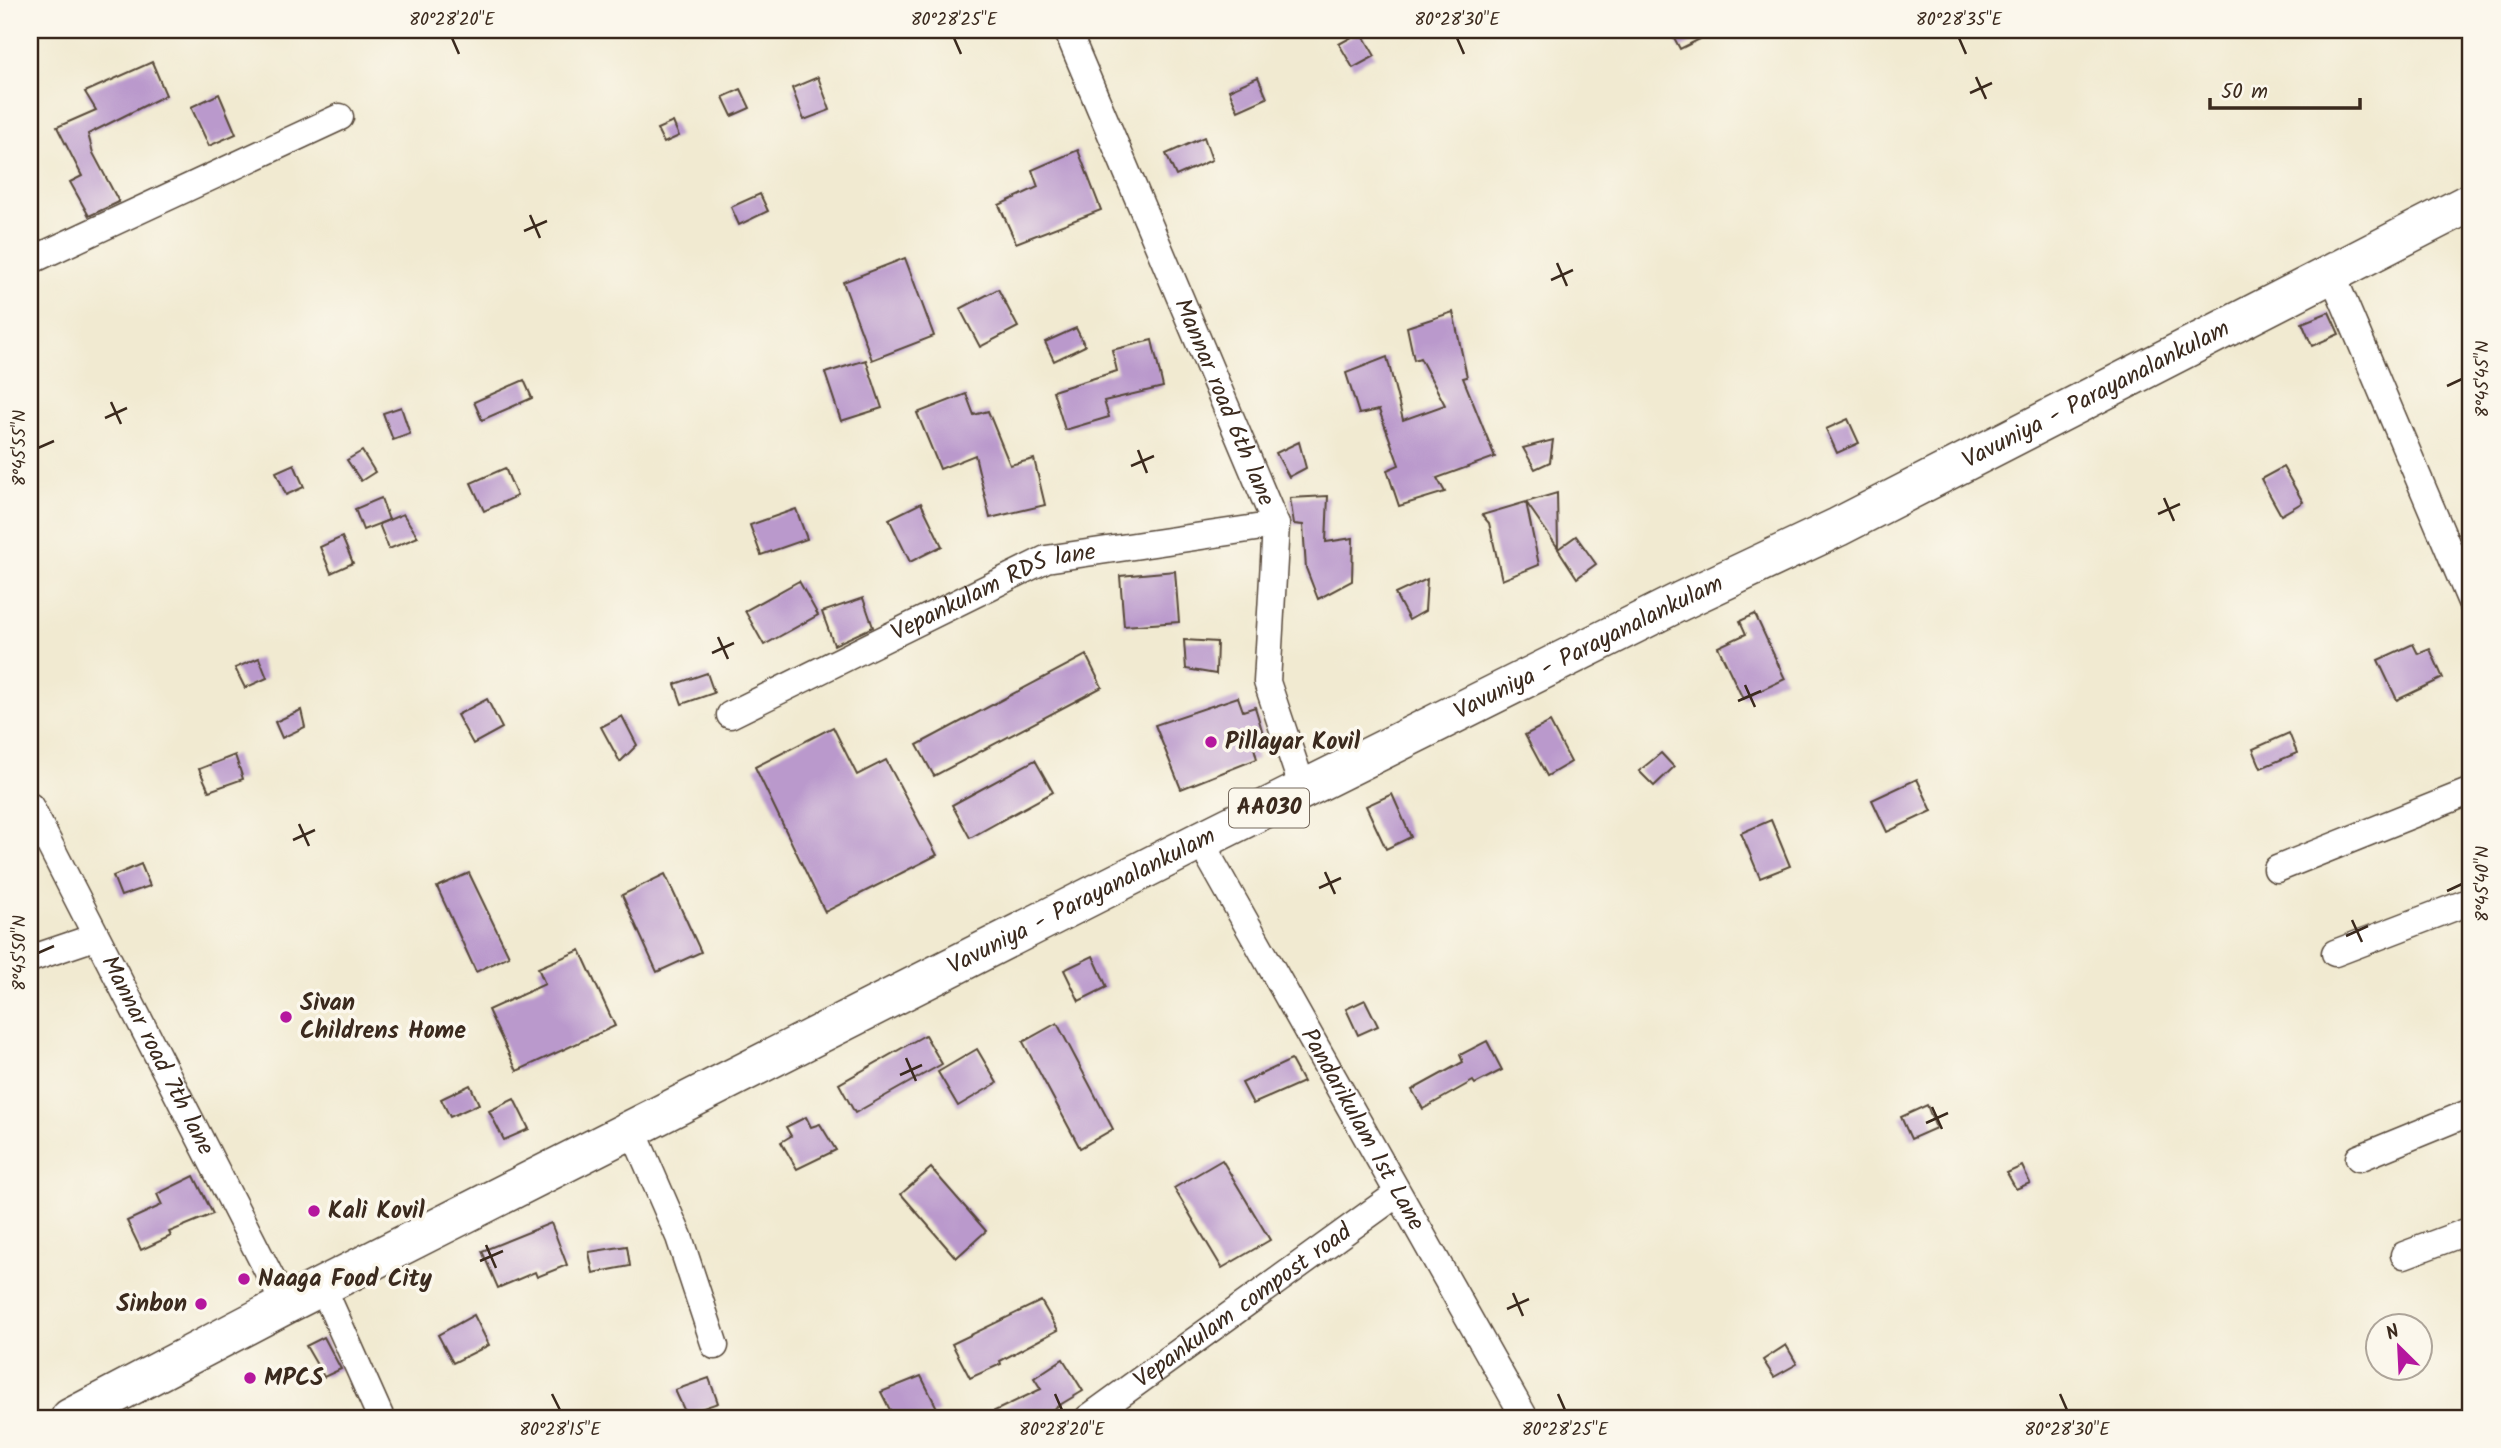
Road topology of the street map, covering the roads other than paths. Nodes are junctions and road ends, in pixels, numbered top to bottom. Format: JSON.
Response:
{"nodes":[{"id":1,"x":1067,"y":30,"type":"edge"},
{"id":2,"x":340,"y":117,"type":"dead end"},
{"id":3,"x":2471,"y":202,"type":"edge"},
{"id":4,"x":30,"y":261,"type":"edge"},
{"id":5,"x":2332,"y":274,"type":"junction"},
{"id":6,"x":1276,"y":525,"type":"junction"},
{"id":7,"x":2471,"y":602,"type":"edge"},
{"id":8,"x":730,"y":715,"type":"dead end"},
{"id":9,"x":2471,"y":791,"type":"edge"},
{"id":10,"x":1304,"y":792,"type":"junction"},
{"id":11,"x":30,"y":806,"type":"edge"},
{"id":12,"x":1200,"y":841,"type":"junction"},
{"id":13,"x":2277,"y":869,"type":"dead end"},
{"id":14,"x":2471,"y":901,"type":"edge"},
{"id":15,"x":95,"y":937,"type":"junction"},
{"id":16,"x":2335,"y":953,"type":"dead end"},
{"id":17,"x":30,"y":958,"type":"edge"},
{"id":18,"x":2471,"y":1112,"type":"edge"},
{"id":19,"x":633,"y":1131,"type":"junction"},
{"id":20,"x":2359,"y":1158,"type":"dead end"},
{"id":21,"x":1397,"y":1194,"type":"junction"},
{"id":22,"x":2471,"y":1230,"type":"edge"},
{"id":23,"x":2404,"y":1255,"type":"dead end"},
{"id":24,"x":323,"y":1288,"type":"junction"},
{"id":25,"x":285,"y":1305,"type":"junction"},
{"id":26,"x":715,"y":1346,"type":"dead end"},
{"id":27,"x":70,"y":1418,"type":"edge"},
{"id":28,"x":381,"y":1418,"type":"edge"},
{"id":29,"x":1088,"y":1418,"type":"edge"},
{"id":30,"x":1525,"y":1418,"type":"edge"}],
"edges":[{"from":1,"to":6,"type":"street","name":"Mannar road 6th lane"},
{"from":2,"to":4,"type":"street"},
{"from":3,"to":5,"type":"highway","name":"Vavuniya - Parayanalankulam","number":"AA030"},
{"from":5,"to":7,"type":"street"},
{"from":5,"to":10,"type":"highway","name":"Vavuniya - Parayanalankulam","number":"AA030"},
{"from":6,"to":8,"type":"street","name":"Vepankulam RDS lane"},
{"from":6,"to":10,"type":"street","name":"Mannar road 6th lane"},
{"from":9,"to":13,"type":"street"},
{"from":10,"to":12,"type":"highway","name":"Vavuniya - Parayanalankulam","number":"AA030"},
{"from":11,"to":15,"type":"street","name":"Mannar road 7th lane"},
{"from":12,"to":19,"type":"highway","name":"Vavuniya - Parayanalankulam","number":"AA030"},
{"from":12,"to":21,"type":"street","name":"Pandarikulam 1st Lane"},
{"from":14,"to":16,"type":"street"},
{"from":15,"to":17,"type":"street"},
{"from":15,"to":25,"type":"street","name":"Mannar road 7th lane"},
{"from":18,"to":20,"type":"street"},
{"from":19,"to":24,"type":"highway","name":"Vavuniya - Parayanalankulam","number":"AA030"},
{"from":19,"to":26,"type":"street"},
{"from":21,"to":29,"type":"street","name":"Vepankulam compost road"},
{"from":21,"to":30,"type":"street","name":"Pandarikulam 1st Lane"},
{"from":22,"to":23,"type":"street"},
{"from":24,"to":25,"type":"highway","name":"Vavuniya - Parayanalankulam","number":"AA030"},
{"from":24,"to":28,"type":"street"},
{"from":25,"to":27,"type":"highway","name":"Vavuniya - Parayanalankulam","number":"AA030"}]}
